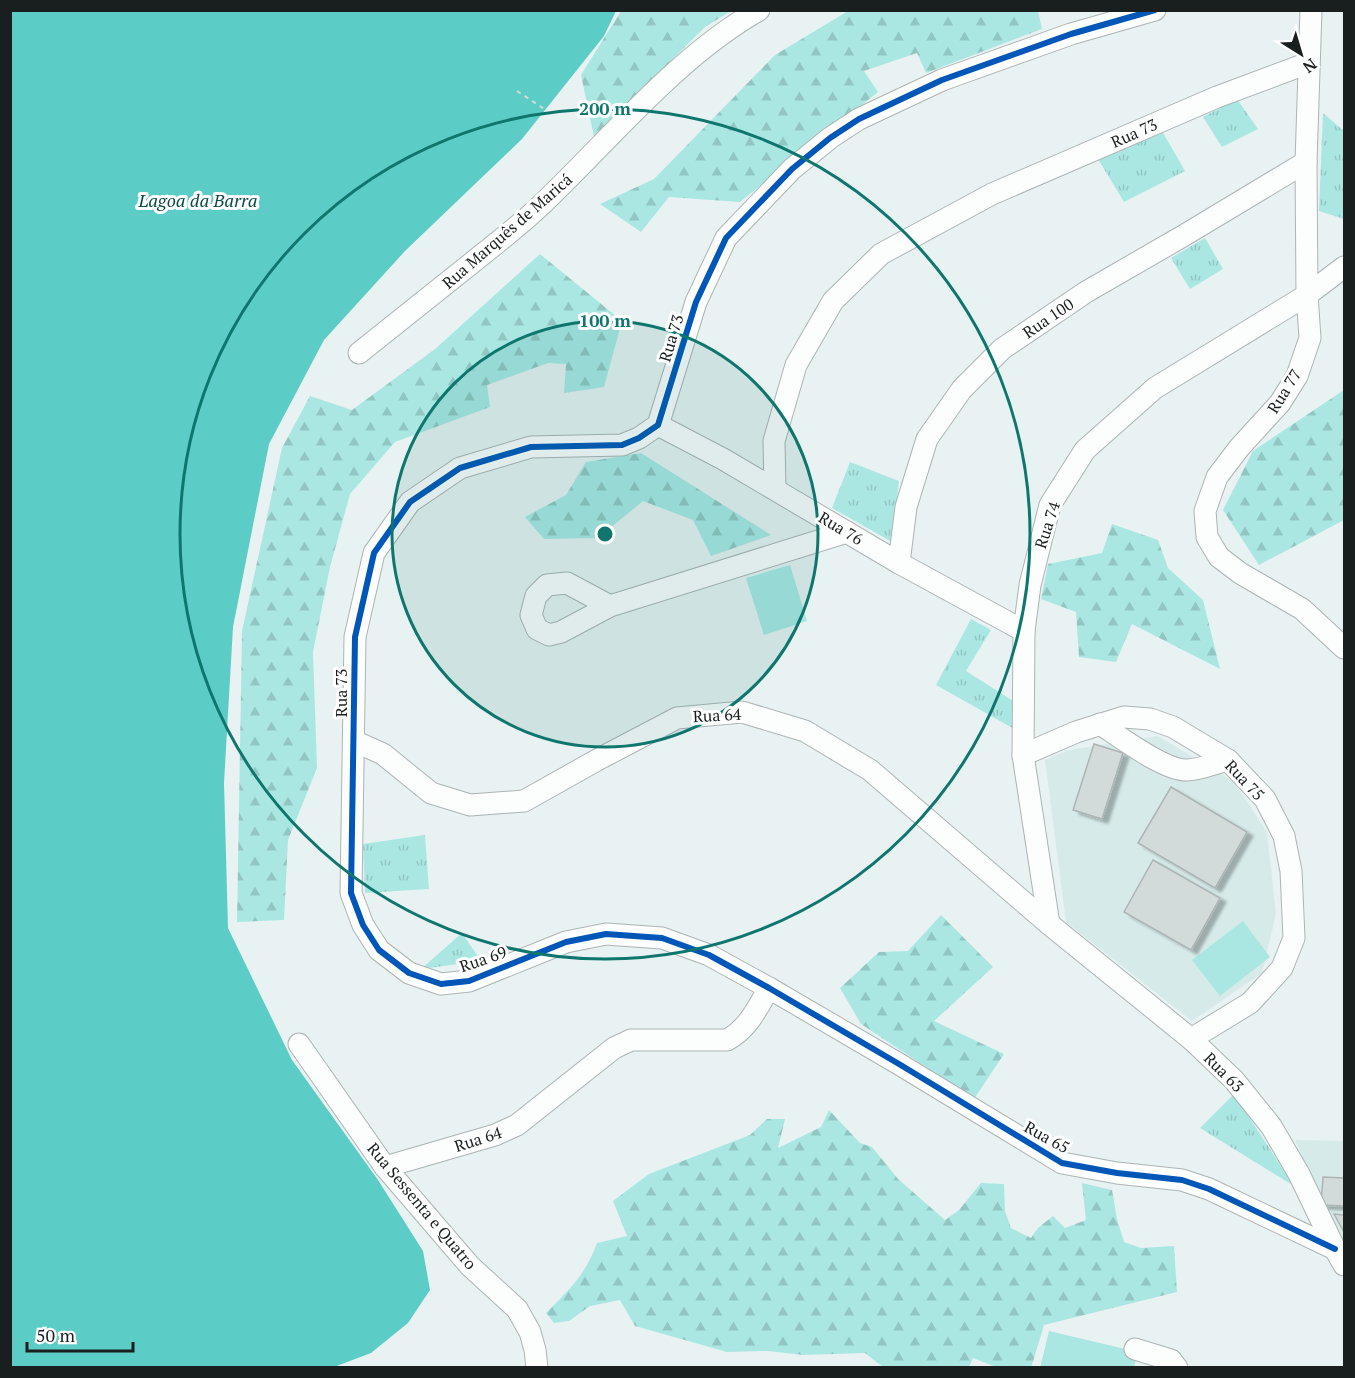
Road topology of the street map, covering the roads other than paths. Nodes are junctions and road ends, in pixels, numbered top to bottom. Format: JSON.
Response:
{"nodes":[{"id":1,"x":759,"y":10,"type":"edge"},
{"id":2,"x":1155,"y":10,"type":"edge"},
{"id":3,"x":1311,"y":10,"type":"edge"},
{"id":4,"x":1308,"y":63,"type":"junction"},
{"id":5,"x":1306,"y":162,"type":"junction"},
{"id":6,"x":1344,"y":267,"type":"edge"},
{"id":7,"x":1306,"y":295,"type":"junction"},
{"id":8,"x":359,"y":352,"type":"dead end"},
{"id":9,"x":658,"y":425,"type":"junction"},
{"id":10,"x":775,"y":489,"type":"junction"},
{"id":11,"x":847,"y":532,"type":"junction"},
{"id":12,"x":899,"y":563,"type":"junction"},
{"id":13,"x":610,"y":606,"type":"dead end"},
{"id":14,"x":1024,"y":631,"type":"junction"},
{"id":15,"x":1344,"y":648,"type":"edge"},
{"id":16,"x":1100,"y":724,"type":"junction"},
{"id":17,"x":354,"y":741,"type":"junction"},
{"id":18,"x":1023,"y":755,"type":"junction"},
{"id":19,"x":1228,"y":760,"type":"junction"},
{"id":20,"x":1048,"y":924,"type":"junction"},
{"id":21,"x":769,"y":988,"type":"junction"},
{"id":22,"x":1191,"y":1039,"type":"junction"},
{"id":23,"x":299,"y":1044,"type":"dead end"},
{"id":24,"x":386,"y":1167,"type":"junction"},
{"id":25,"x":1340,"y":1257,"type":"edge"},
{"id":26,"x":1135,"y":1349,"type":"dead end"},
{"id":27,"x":537,"y":1368,"type":"edge"},
{"id":28,"x":1177,"y":1368,"type":"edge"}],
"edges":[{"from":1,"to":8,"type":"street","name":"Rua Marquês de Maricá"},
{"from":2,"to":9,"type":"street","name":"Rua 73"},
{"from":3,"to":4,"type":"street","name":"Rua 77"},
{"from":4,"to":5,"type":"street","name":"Rua 77"},
{"from":4,"to":10,"type":"street","name":"Rua 73"},
{"from":5,"to":7,"type":"street","name":"Rua 77"},
{"from":5,"to":12,"type":"street","name":"Rua 100"},
{"from":6,"to":7,"type":"street","name":"Rua 74"},
{"from":7,"to":14,"type":"street","name":"Rua 74"},
{"from":7,"to":15,"type":"street","name":"Rua 77"},
{"from":9,"to":10,"type":"street","name":"Rua 76"},
{"from":9,"to":17,"type":"street","name":"Rua 73"},
{"from":10,"to":11,"type":"street","name":"Rua 76"},
{"from":11,"to":12,"type":"street","name":"Rua 76"},
{"from":11,"to":13,"type":"street"},
{"from":12,"to":14,"type":"street","name":"Rua 76"},
{"from":14,"to":18,"type":"street","name":"Rua 74"},
{"from":16,"to":18,"type":"street","name":"Rua 75"},
{"from":16,"to":19,"type":"street","name":"Rua 75"},
{"from":16,"to":19,"type":"street"},
{"from":17,"to":20,"type":"street","name":"Rua 64"},
{"from":17,"to":21,"type":"street","name":"Rua 69"},
{"from":18,"to":20,"type":"street","name":"Rua 74"},
{"from":19,"to":22,"type":"street","name":"Rua 75"},
{"from":20,"to":22,"type":"street","name":"Rua 63"},
{"from":21,"to":24,"type":"street","name":"Rua 64"},
{"from":21,"to":25,"type":"street","name":"Rua 65"},
{"from":22,"to":25,"type":"street","name":"Rua 63"},
{"from":23,"to":24,"type":"street","name":"Rua Sessenta e Quatro"},
{"from":24,"to":27,"type":"street","name":"Rua Sessenta e Quatro"},
{"from":26,"to":28,"type":"street"}]}
